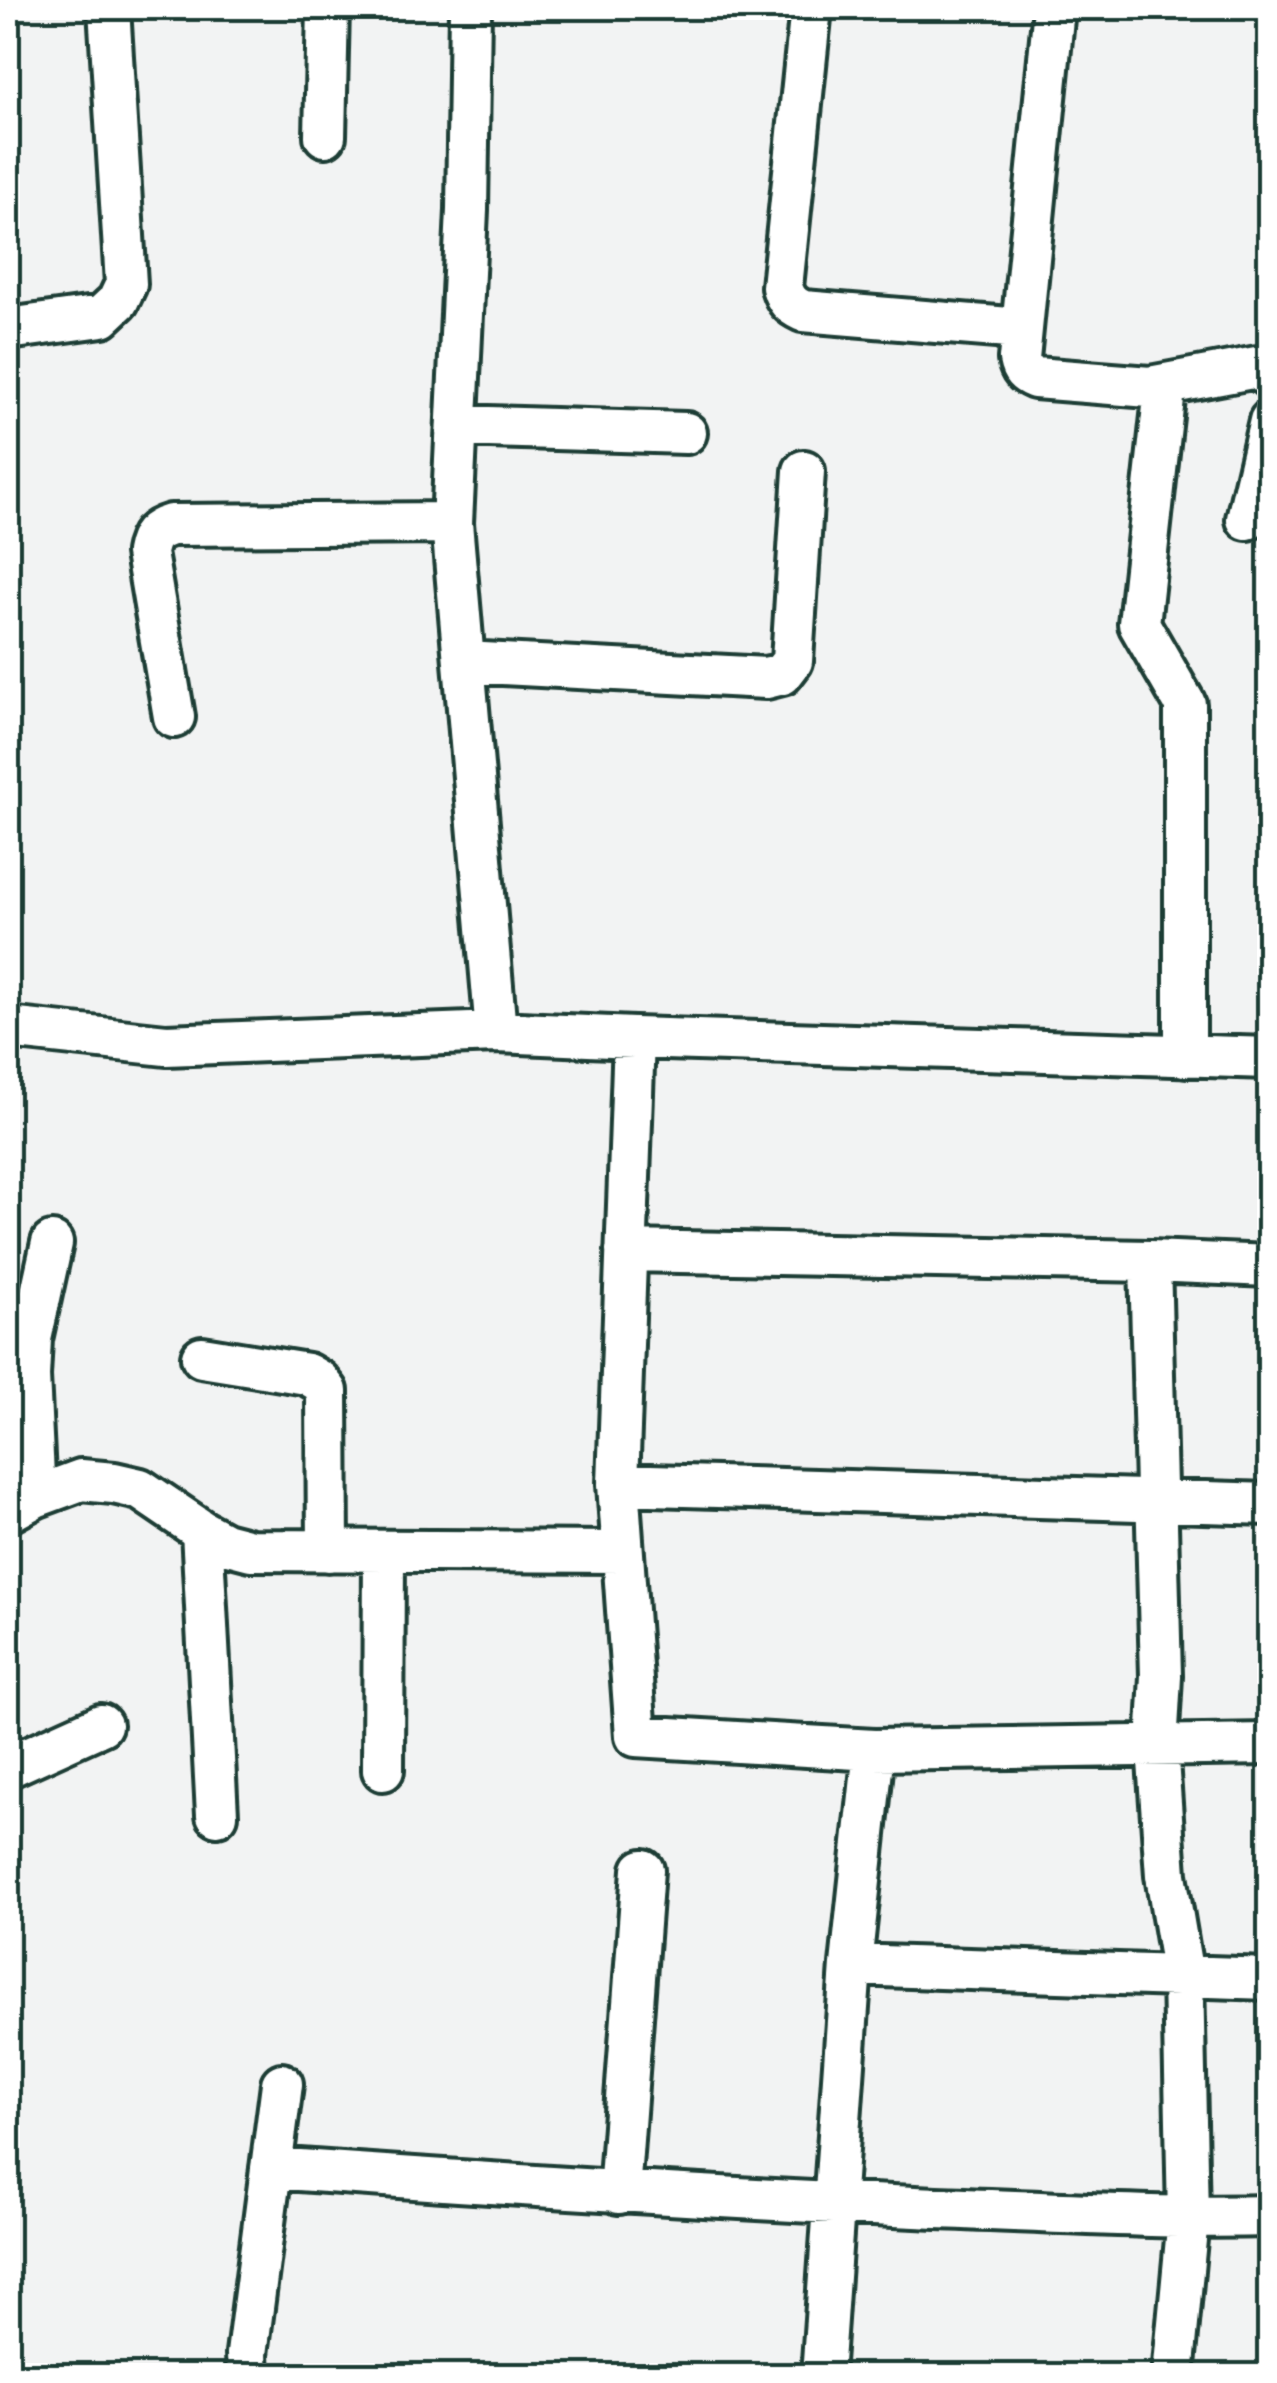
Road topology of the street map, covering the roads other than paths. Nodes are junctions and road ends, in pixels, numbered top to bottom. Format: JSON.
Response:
{"nodes":[{"id":1,"x":109,"y":8,"type":"edge"},
{"id":2,"x":328,"y":8,"type":"edge"},
{"id":3,"x":470,"y":8,"type":"edge"},
{"id":4,"x":811,"y":8,"type":"edge"},
{"id":5,"x":1054,"y":8,"type":"edge"},
{"id":6,"x":324,"y":136,"type":"dead end"},
{"id":7,"x":8,"y":329,"type":"edge"},
{"id":8,"x":1021,"y":329,"type":"junction"},
{"id":9,"x":1270,"y":378,"type":"edge"},
{"id":10,"x":1150,"y":387,"type":"junction"},
{"id":11,"x":1270,"y":421,"type":"edge"},
{"id":12,"x":457,"y":426,"type":"junction"},
{"id":13,"x":686,"y":433,"type":"dead end"},
{"id":14,"x":804,"y":471,"type":"dead end"},
{"id":15,"x":1247,"y":519,"type":"dead end"},
{"id":16,"x":452,"y":523,"type":"junction"},
{"id":17,"x":464,"y":662,"type":"junction"},
{"id":18,"x":174,"y":717,"type":"dead end"},
{"id":19,"x":8,"y":1028,"type":"edge"},
{"id":20,"x":496,"y":1032,"type":"junction"},
{"id":21,"x":634,"y":1038,"type":"junction"},
{"id":22,"x":1184,"y":1056,"type":"junction"},
{"id":23,"x":1270,"y":1058,"type":"edge"},
{"id":24,"x":52,"y":1243,"type":"dead end"},
{"id":25,"x":626,"y":1251,"type":"junction"},
{"id":26,"x":1150,"y":1261,"type":"junction"},
{"id":27,"x":1270,"y":1266,"type":"edge"},
{"id":28,"x":202,"y":1357,"type":"dead end"},
{"id":29,"x":618,"y":1484,"type":"junction"},
{"id":30,"x":1158,"y":1502,"type":"junction"},
{"id":31,"x":21,"y":1504,"type":"edge"},
{"id":32,"x":1270,"y":1504,"type":"edge"},
{"id":33,"x":202,"y":1532,"type":"junction"},
{"id":34,"x":328,"y":1552,"type":"junction"},
{"id":35,"x":384,"y":1552,"type":"junction"},
{"id":36,"x":622,"y":1552,"type":"junction"},
{"id":37,"x":100,"y":1725,"type":"dead end"},
{"id":38,"x":1270,"y":1744,"type":"edge"},
{"id":39,"x":1157,"y":1746,"type":"junction"},
{"id":40,"x":874,"y":1750,"type":"junction"},
{"id":41,"x":8,"y":1767,"type":"edge"},
{"id":42,"x":383,"y":1770,"type":"dead end"},
{"id":43,"x":218,"y":1815,"type":"dead end"},
{"id":44,"x":643,"y":1870,"type":"dead end"},
{"id":45,"x":851,"y":1965,"type":"junction"},
{"id":46,"x":1183,"y":1976,"type":"junction"},
{"id":47,"x":1270,"y":1979,"type":"edge"},
{"id":48,"x":282,"y":2084,"type":"dead end"},
{"id":49,"x":271,"y":2168,"type":"junction"},
{"id":50,"x":620,"y":2193,"type":"junction"},
{"id":51,"x":834,"y":2203,"type":"junction"},
{"id":52,"x":1270,"y":2216,"type":"edge"},
{"id":53,"x":1188,"y":2218,"type":"junction"},
{"id":54,"x":248,"y":2376,"type":"edge"},
{"id":55,"x":822,"y":2376,"type":"edge"},
{"id":56,"x":1173,"y":2376,"type":"edge"}],
"edges":[{"from":1,"to":7,"type":"street"},
{"from":2,"to":6,"type":"street"},
{"from":3,"to":12,"type":"street"},
{"from":4,"to":8,"type":"street"},
{"from":5,"to":8,"type":"street"},
{"from":8,"to":10,"type":"street"},
{"from":9,"to":10,"type":"street"},
{"from":10,"to":22,"type":"street"},
{"from":11,"to":15,"type":"street"},
{"from":12,"to":13,"type":"street"},
{"from":12,"to":16,"type":"street"},
{"from":14,"to":17,"type":"street"},
{"from":16,"to":17,"type":"street"},
{"from":16,"to":18,"type":"street"},
{"from":17,"to":20,"type":"street"},
{"from":19,"to":20,"type":"street"},
{"from":20,"to":21,"type":"street"},
{"from":21,"to":22,"type":"street"},
{"from":21,"to":25,"type":"street"},
{"from":22,"to":23,"type":"street"},
{"from":24,"to":31,"type":"street"},
{"from":25,"to":26,"type":"street"},
{"from":25,"to":29,"type":"street"},
{"from":26,"to":27,"type":"street"},
{"from":26,"to":30,"type":"street"},
{"from":28,"to":34,"type":"street"},
{"from":29,"to":30,"type":"street"},
{"from":29,"to":36,"type":"street"},
{"from":30,"to":32,"type":"street"},
{"from":30,"to":39,"type":"street"},
{"from":31,"to":33,"type":"street"},
{"from":33,"to":34,"type":"street"},
{"from":33,"to":43,"type":"street"},
{"from":34,"to":35,"type":"street"},
{"from":35,"to":36,"type":"street"},
{"from":35,"to":42,"type":"street"},
{"from":36,"to":40,"type":"street"},
{"from":37,"to":41,"type":"street"},
{"from":38,"to":39,"type":"street"},
{"from":39,"to":40,"type":"street"},
{"from":39,"to":46,"type":"street"},
{"from":40,"to":45,"type":"street"},
{"from":44,"to":50,"type":"street"},
{"from":45,"to":46,"type":"street"},
{"from":45,"to":51,"type":"street"},
{"from":46,"to":47,"type":"street"},
{"from":46,"to":53,"type":"street"},
{"from":48,"to":49,"type":"street"},
{"from":49,"to":50,"type":"street"},
{"from":49,"to":54,"type":"street"},
{"from":50,"to":51,"type":"street"},
{"from":51,"to":53,"type":"street"},
{"from":51,"to":55,"type":"street"},
{"from":52,"to":53,"type":"street"},
{"from":53,"to":56,"type":"street"}]}
